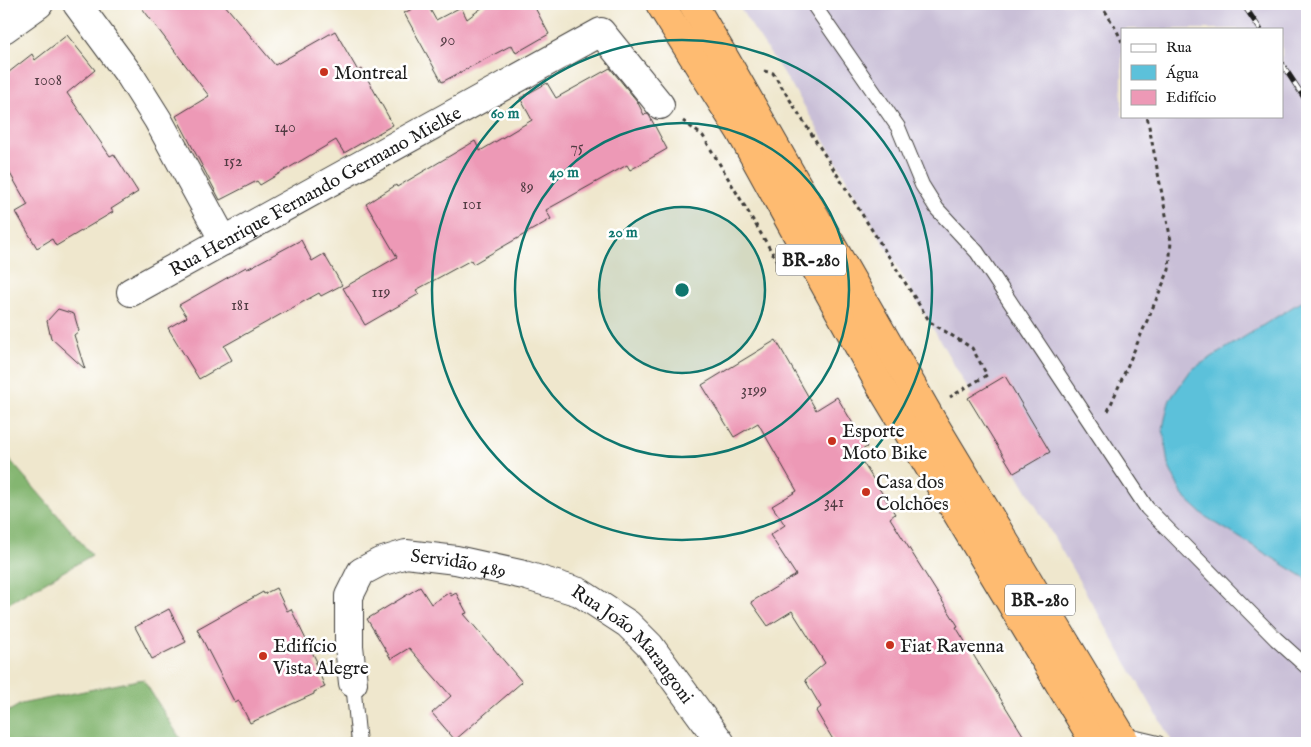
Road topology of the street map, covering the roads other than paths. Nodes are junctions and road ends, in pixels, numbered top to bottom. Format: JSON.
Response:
{"nodes":[{"id":1,"x":39,"y":4,"type":"edge"},
{"id":2,"x":78,"y":4,"type":"edge"},
{"id":3,"x":660,"y":4,"type":"edge"},
{"id":4,"x":692,"y":4,"type":"edge"},
{"id":5,"x":813,"y":4,"type":"edge"},
{"id":6,"x":4,"y":29,"type":"edge"},
{"id":7,"x":660,"y":105,"type":"dead end"},
{"id":8,"x":224,"y":241,"type":"junction"},
{"id":9,"x":131,"y":292,"type":"dead end"},
{"id":10,"x":524,"y":575,"type":"joint"},
{"id":11,"x":1307,"y":667,"type":"edge"},
{"id":12,"x":352,"y":683,"type":"joint"},
{"id":13,"x":1123,"y":738,"type":"edge"},
{"id":14,"x":359,"y":743,"type":"edge"},
{"id":15,"x":721,"y":743,"type":"edge"},
{"id":16,"x":1095,"y":743,"type":"edge"},
{"id":17,"x":1158,"y":743,"type":"edge"}],
"edges":[{"from":1,"to":6,"type":"street"},
{"from":2,"to":8,"type":"street"},
{"from":3,"to":16,"type":"highway","number":"BR-280"},
{"from":4,"to":13,"type":"highway","number":"BR-280"},
{"from":5,"to":11,"type":"lane"},
{"from":7,"to":8,"type":"street","name":"Rua Henrique Fernando Germano Mielke"},
{"from":8,"to":9,"type":"street","name":"Rua Henrique Fernando Germano Mielke"},
{"from":10,"to":12,"type":"street","name":"Servidão 489"},
{"from":10,"to":15,"type":"street","name":"Rua João Marangoni"},
{"from":12,"to":14,"type":"lane"},
{"from":13,"to":17,"type":"lane"}]}
